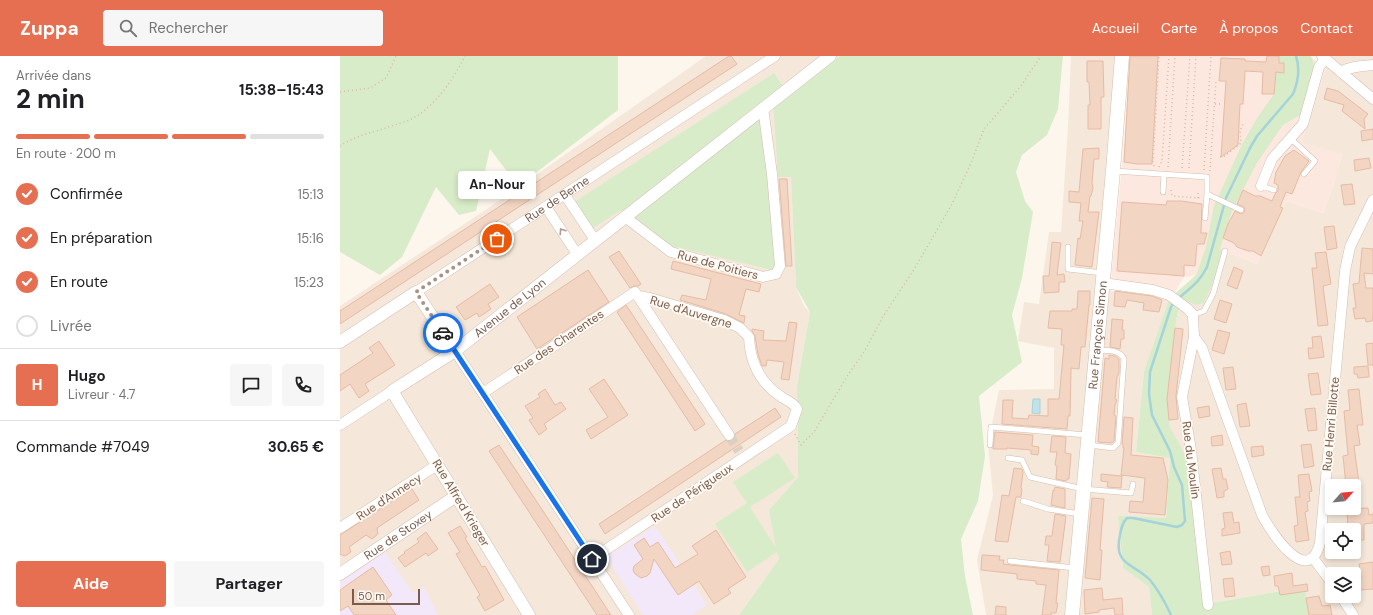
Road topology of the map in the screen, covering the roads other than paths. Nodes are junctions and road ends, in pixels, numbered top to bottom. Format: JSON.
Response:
{"nodes":[{"id":1,"x":775,"y":56,"type":"edge"},
{"id":2,"x":1122,"y":56,"type":"edge"},
{"id":3,"x":1324,"y":57,"type":"edge"},
{"id":4,"x":824,"y":58,"type":"edge"},
{"id":5,"x":1373,"y":65,"type":"edge"},
{"id":6,"x":1341,"y":72,"type":"junction"},
{"id":7,"x":1373,"y":99,"type":"edge"},
{"id":8,"x":763,"y":108,"type":"junction"},
{"id":9,"x":1290,"y":138,"type":"junction"},
{"id":10,"x":1113,"y":171,"type":"junction"},
{"id":11,"x":1164,"y":174,"type":"junction"},
{"id":12,"x":1304,"y":174,"type":"dead end"},
{"id":13,"x":1261,"y":186,"type":"joint"},
{"id":14,"x":1274,"y":190,"type":"dead end"},
{"id":15,"x":1164,"y":192,"type":"dead end"},
{"id":16,"x":1207,"y":194,"type":"junction"},
{"id":17,"x":565,"y":195,"type":"junction"},
{"id":18,"x":1373,"y":200,"type":"edge"},
{"id":19,"x":546,"y":207,"type":"junction"},
{"id":20,"x":1239,"y":209,"type":"dead end"},
{"id":21,"x":625,"y":217,"type":"junction"},
{"id":22,"x":1205,"y":218,"type":"dead end"},
{"id":23,"x":595,"y":240,"type":"junction"},
{"id":24,"x":1068,"y":247,"type":"dead end"},
{"id":25,"x":1226,"y":251,"type":"dead end"},
{"id":26,"x":577,"y":254,"type":"junction"},
{"id":27,"x":1103,"y":278,"type":"junction"},
{"id":28,"x":416,"y":292,"type":"junction"},
{"id":29,"x":637,"y":294,"type":"junction"},
{"id":30,"x":1190,"y":312,"type":"junction"},
{"id":31,"x":1194,"y":338,"type":"junction"},
{"id":32,"x":340,"y":342,"type":"edge"},
{"id":33,"x":455,"y":350,"type":"junction"},
{"id":34,"x":1096,"y":350,"type":"junction"},
{"id":35,"x":392,"y":391,"type":"junction"},
{"id":36,"x":483,"y":393,"type":"junction"},
{"id":37,"x":340,"y":425,"type":"edge"},
{"id":38,"x":791,"y":426,"type":"joint"},
{"id":39,"x":729,"y":435,"type":"tunnel mouth"},
{"id":40,"x":1088,"y":439,"type":"junction"},
{"id":41,"x":990,"y":445,"type":"dead end"},
{"id":42,"x":1008,"y":458,"type":"dead end"},
{"id":43,"x":437,"y":465,"type":"junction"},
{"id":44,"x":1132,"y":484,"type":"dead end"},
{"id":45,"x":1083,"y":489,"type":"junction"},
{"id":46,"x":456,"y":496,"type":"junction"},
{"id":47,"x":1023,"y":501,"type":"dead end"},
{"id":48,"x":1081,"y":515,"type":"junction"},
{"id":49,"x":340,"y":528,"type":"edge"},
{"id":50,"x":1313,"y":558,"type":"junction"},
{"id":51,"x":592,"y":559,"type":"junction"},
{"id":52,"x":1010,"y":561,"type":"dead end"},
{"id":53,"x":1076,"y":568,"type":"junction"},
{"id":54,"x":340,"y":574,"type":"edge"},
{"id":55,"x":1325,"y":574,"type":"edge"},
{"id":56,"x":1345,"y":603,"type":"edge"},
{"id":57,"x":1208,"y":605,"type":"dead end"},
{"id":58,"x":529,"y":615,"type":"edge"},
{"id":59,"x":629,"y":615,"type":"edge"},
{"id":60,"x":1072,"y":615,"type":"edge"},
{"id":61,"x":1353,"y":615,"type":"edge"}],
"edges":[{"from":1,"to":17,"type":"street","name":"Rue de Berne"},
{"from":2,"to":10,"type":"main road","name":"Rue François Simon"},
{"from":3,"to":6,"type":"street"},
{"from":3,"to":9,"type":"street"},
{"from":4,"to":8,"type":"street","name":"Avenue de Lyon"},
{"from":5,"to":6,"type":"street"},
{"from":6,"to":7,"type":"street"},
{"from":8,"to":21,"type":"street","name":"Avenue de Lyon"},
{"from":8,"to":21,"type":"street","name":"Rue de Poitiers"},
{"from":9,"to":12,"type":"lane"},
{"from":9,"to":13,"type":"street"},
{"from":10,"to":11,"type":"lane"},
{"from":10,"to":27,"type":"main road","name":"Rue François Simon"},
{"from":11,"to":15,"type":"lane"},
{"from":11,"to":16,"type":"lane"},
{"from":13,"to":14,"type":"lane"},
{"from":16,"to":20,"type":"lane"},
{"from":16,"to":22,"type":"lane"},
{"from":17,"to":19,"type":"street","name":"Rue de Berne"},
{"from":17,"to":23,"type":"street"},
{"from":18,"to":50,"type":"street","name":"Rue Henri Billotte"},
{"from":26,"to":19,"type":"street","one_way":true},
{"from":19,"to":28,"type":"street","name":"Rue de Berne"},
{"from":21,"to":23,"type":"street","name":"Avenue de Lyon"},
{"from":23,"to":26,"type":"street","name":"Avenue de Lyon"},
{"from":24,"to":27,"type":"lane"},
{"from":25,"to":30,"type":"lane"},
{"from":26,"to":33,"type":"street","name":"Avenue de Lyon"},
{"from":27,"to":30,"type":"street"},
{"from":27,"to":34,"type":"main road","name":"Rue François Simon"},
{"from":28,"to":32,"type":"street","name":"Rue de Berne"},
{"from":28,"to":33,"type":"street"},
{"from":29,"to":36,"type":"street","name":"Rue des Charentes"},
{"from":29,"to":38,"type":"street","name":"Rue d'Auvergne"},
{"from":29,"to":39,"type":"street"},
{"from":30,"to":31,"type":"street","name":"Rue du Moulin"},
{"from":31,"to":50,"type":"street"},
{"from":31,"to":57,"type":"street","name":"Rue du Moulin"},
{"from":33,"to":35,"type":"street","name":"Avenue de Lyon"},
{"from":33,"to":36,"type":"street"},
{"from":34,"to":40,"type":"main road","name":"Rue François Simon"},
{"from":34,"to":40,"type":"lane"},
{"from":35,"to":37,"type":"street","name":"Avenue de Lyon"},
{"from":35,"to":43,"type":"street","name":"Rue Alfred Krieger"},
{"from":36,"to":51,"type":"street"},
{"from":38,"to":51,"type":"street","name":"Rue de Périgueux"},
{"from":40,"to":41,"type":"lane"},
{"from":40,"to":45,"type":"main road","name":"Rue François Simon"},
{"from":42,"to":45,"type":"lane"},
{"from":43,"to":46,"type":"street","name":"Rue Alfred Krieger"},
{"from":43,"to":49,"type":"street","name":"Rue d'Annecy"},
{"from":44,"to":45,"type":"lane"},
{"from":45,"to":48,"type":"main road","name":"Rue François Simon"},
{"from":46,"to":54,"type":"street","name":"Rue de Stoxey"},
{"from":46,"to":58,"type":"street","name":"Rue Alfred Krieger"},
{"from":47,"to":48,"type":"lane"},
{"from":48,"to":53,"type":"main road","name":"Rue François Simon"},
{"from":50,"to":55,"type":"street"},
{"from":51,"to":59,"type":"street"},
{"from":52,"to":53,"type":"lane"},
{"from":53,"to":60,"type":"main road","name":"Rue François Simon"},
{"from":56,"to":61,"type":"street"}]}
